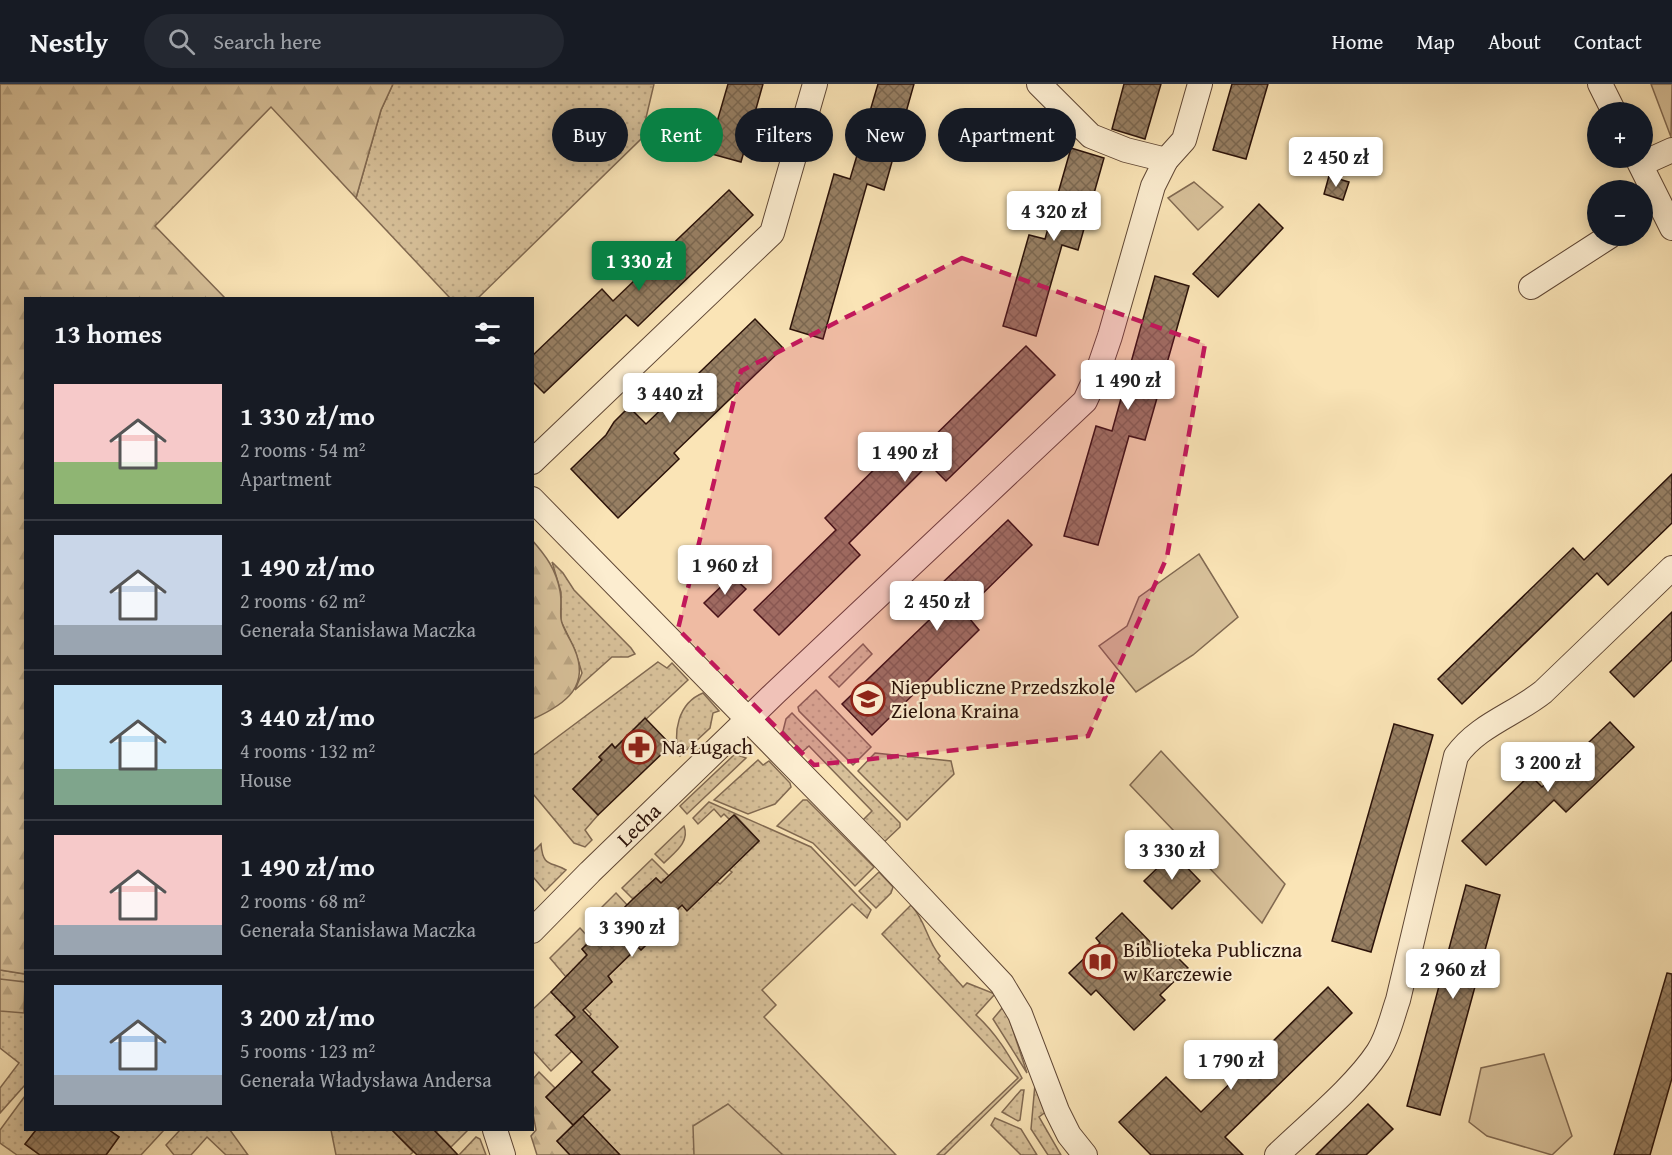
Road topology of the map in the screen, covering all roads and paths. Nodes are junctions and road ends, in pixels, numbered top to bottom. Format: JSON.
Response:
{"nodes":[{"id":1,"x":815,"y":84,"type":"edge"},
{"id":2,"x":1039,"y":84,"type":"edge"},
{"id":3,"x":1200,"y":84,"type":"edge"},
{"id":4,"x":1600,"y":84,"type":"edge"},
{"id":5,"x":1609,"y":102,"type":"edge"},
{"id":6,"x":1672,"y":150,"type":"edge"},
{"id":7,"x":1653,"y":156,"type":"edge"},
{"id":8,"x":1166,"y":160,"type":"junction"},
{"id":9,"x":1653,"y":211,"type":"edge"},
{"id":10,"x":1672,"y":228,"type":"edge"},
{"id":11,"x":1595,"y":246,"type":"edge"},
{"id":12,"x":1531,"y":287,"type":"dead end"},
{"id":13,"x":534,"y":460,"type":"edge"},
{"id":14,"x":535,"y":498,"type":"edge"},
{"id":15,"x":1672,"y":568,"type":"edge"},
{"id":16,"x":748,"y":721,"type":"junction"},
{"id":17,"x":534,"y":929,"type":"edge"},
{"id":18,"x":495,"y":1131,"type":"edge"},
{"id":19,"x":503,"y":1155,"type":"edge"},
{"id":20,"x":1085,"y":1155,"type":"edge"},
{"id":21,"x":1277,"y":1155,"type":"edge"}],
"edges":[{"from":1,"to":13,"type":"street"},
{"from":2,"to":8,"type":"street"},
{"from":3,"to":8,"type":"street","name":"Lecha"},
{"from":4,"to":5,"type":"street"},
{"from":6,"to":7,"type":"street"},
{"from":8,"to":16,"type":"street","name":"Lecha"},
{"from":9,"to":10,"type":"street"},
{"from":11,"to":12,"type":"street"},
{"from":14,"to":16,"type":"street"},
{"from":15,"to":21,"type":"street"},
{"from":16,"to":17,"type":"street","name":"Lecha"},
{"from":16,"to":20,"type":"street"},
{"from":18,"to":19,"type":"street"}]}
